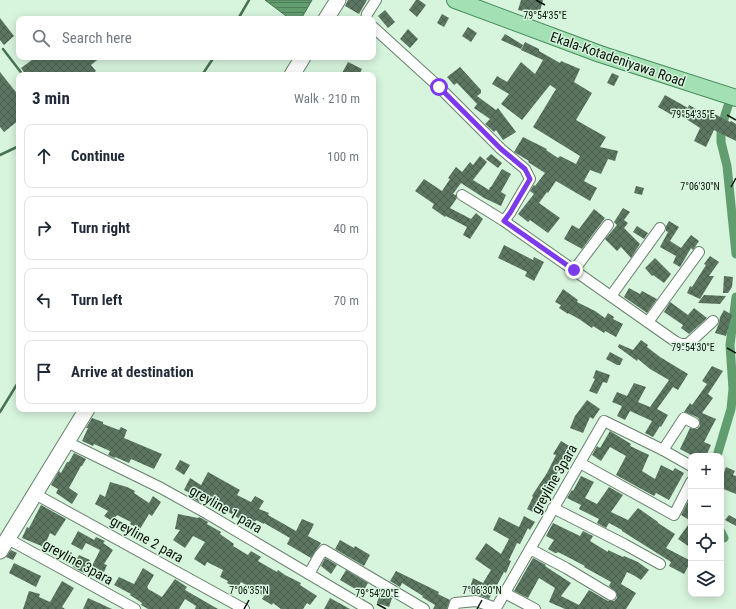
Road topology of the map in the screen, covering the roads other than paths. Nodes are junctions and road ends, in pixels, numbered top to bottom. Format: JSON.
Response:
{"nodes":[{"id":1,"x":338,"y":0,"type":"edge"},
{"id":2,"x":376,"y":0,"type":"edge"},
{"id":3,"x":455,"y":0,"type":"edge"},
{"id":4,"x":328,"y":16,"type":"edge"},
{"id":5,"x":367,"y":16,"type":"edge"},
{"id":6,"x":376,"y":30,"type":"edge"},
{"id":7,"x":301,"y":60,"type":"edge"},
{"id":8,"x":294,"y":72,"type":"edge"},
{"id":9,"x":736,"y":98,"type":"edge"},
{"id":10,"x":462,"y":195,"type":"dead end"},
{"id":11,"x":504,"y":221,"type":"junction"},
{"id":12,"x":608,"y":225,"type":"dead end"},
{"id":13,"x":660,"y":228,"type":"dead end"},
{"id":14,"x":699,"y":252,"type":"dead end"},
{"id":15,"x":574,"y":270,"type":"junction"},
{"id":16,"x":611,"y":296,"type":"junction"},
{"id":17,"x":713,"y":321,"type":"dead end"},
{"id":18,"x":648,"y":322,"type":"junction"},
{"id":19,"x":85,"y":412,"type":"edge"},
{"id":20,"x":694,"y":423,"type":"dead end"},
{"id":21,"x":67,"y":442,"type":"junction"},
{"id":22,"x":663,"y":450,"type":"junction"},
{"id":23,"x":580,"y":463,"type":"junction"},
{"id":24,"x":688,"y":464,"type":"edge"},
{"id":25,"x":688,"y":488,"type":"edge"},
{"id":26,"x":36,"y":494,"type":"junction"},
{"id":27,"x":553,"y":508,"type":"junction"},
{"id":28,"x":4,"y":545,"type":"edge"},
{"id":29,"x":530,"y":549,"type":"junction"},
{"id":30,"x":660,"y":564,"type":"dead end"},
{"id":31,"x":309,"y":574,"type":"junction"},
{"id":32,"x":505,"y":592,"type":"junction"},
{"id":33,"x":611,"y":595,"type":"dead end"},
{"id":34,"x":135,"y":609,"type":"edge"},
{"id":35,"x":244,"y":609,"type":"edge"},
{"id":36,"x":368,"y":609,"type":"edge"},
{"id":37,"x":424,"y":609,"type":"edge"},
{"id":38,"x":453,"y":609,"type":"edge"},
{"id":39,"x":535,"y":609,"type":"edge"}],
"edges":[{"from":1,"to":4,"type":"street"},
{"from":2,"to":5,"type":"street"},
{"from":3,"to":9,"type":"main road","name":"Ekala-Kotadeniyawa Road"},
{"from":6,"to":11,"type":"street"},
{"from":7,"to":8,"type":"street"},
{"from":10,"to":11,"type":"street"},
{"from":11,"to":15,"type":"street"},
{"from":12,"to":15,"type":"street"},
{"from":13,"to":16,"type":"street"},
{"from":14,"to":18,"type":"street"},
{"from":15,"to":16,"type":"street"},
{"from":16,"to":18,"type":"street"},
{"from":17,"to":18,"type":"street"},
{"from":19,"to":21,"type":"street"},
{"from":20,"to":22,"type":"street"},
{"from":21,"to":26,"type":"street"},
{"from":21,"to":31,"type":"street","name":"greyline 1 para"},
{"from":22,"to":23,"type":"street","name":"greyline 3para"},
{"from":22,"to":24,"type":"street"},
{"from":23,"to":25,"type":"street"},
{"from":23,"to":27,"type":"street","name":"greyline 3para"},
{"from":26,"to":28,"type":"street"},
{"from":26,"to":35,"type":"street","name":"greyline 2 para"},
{"from":27,"to":29,"type":"street","name":"greyline 3para"},
{"from":27,"to":30,"type":"street"},
{"from":28,"to":34,"type":"street","name":"greyline 3para"},
{"from":29,"to":32,"type":"street","name":"greyline 3para"},
{"from":29,"to":33,"type":"street"},
{"from":31,"to":36,"type":"street","name":"greyline 1 para"},
{"from":31,"to":37,"type":"street"},
{"from":32,"to":38,"type":"street","name":"greyline 3para"},
{"from":32,"to":39,"type":"street"}]}
